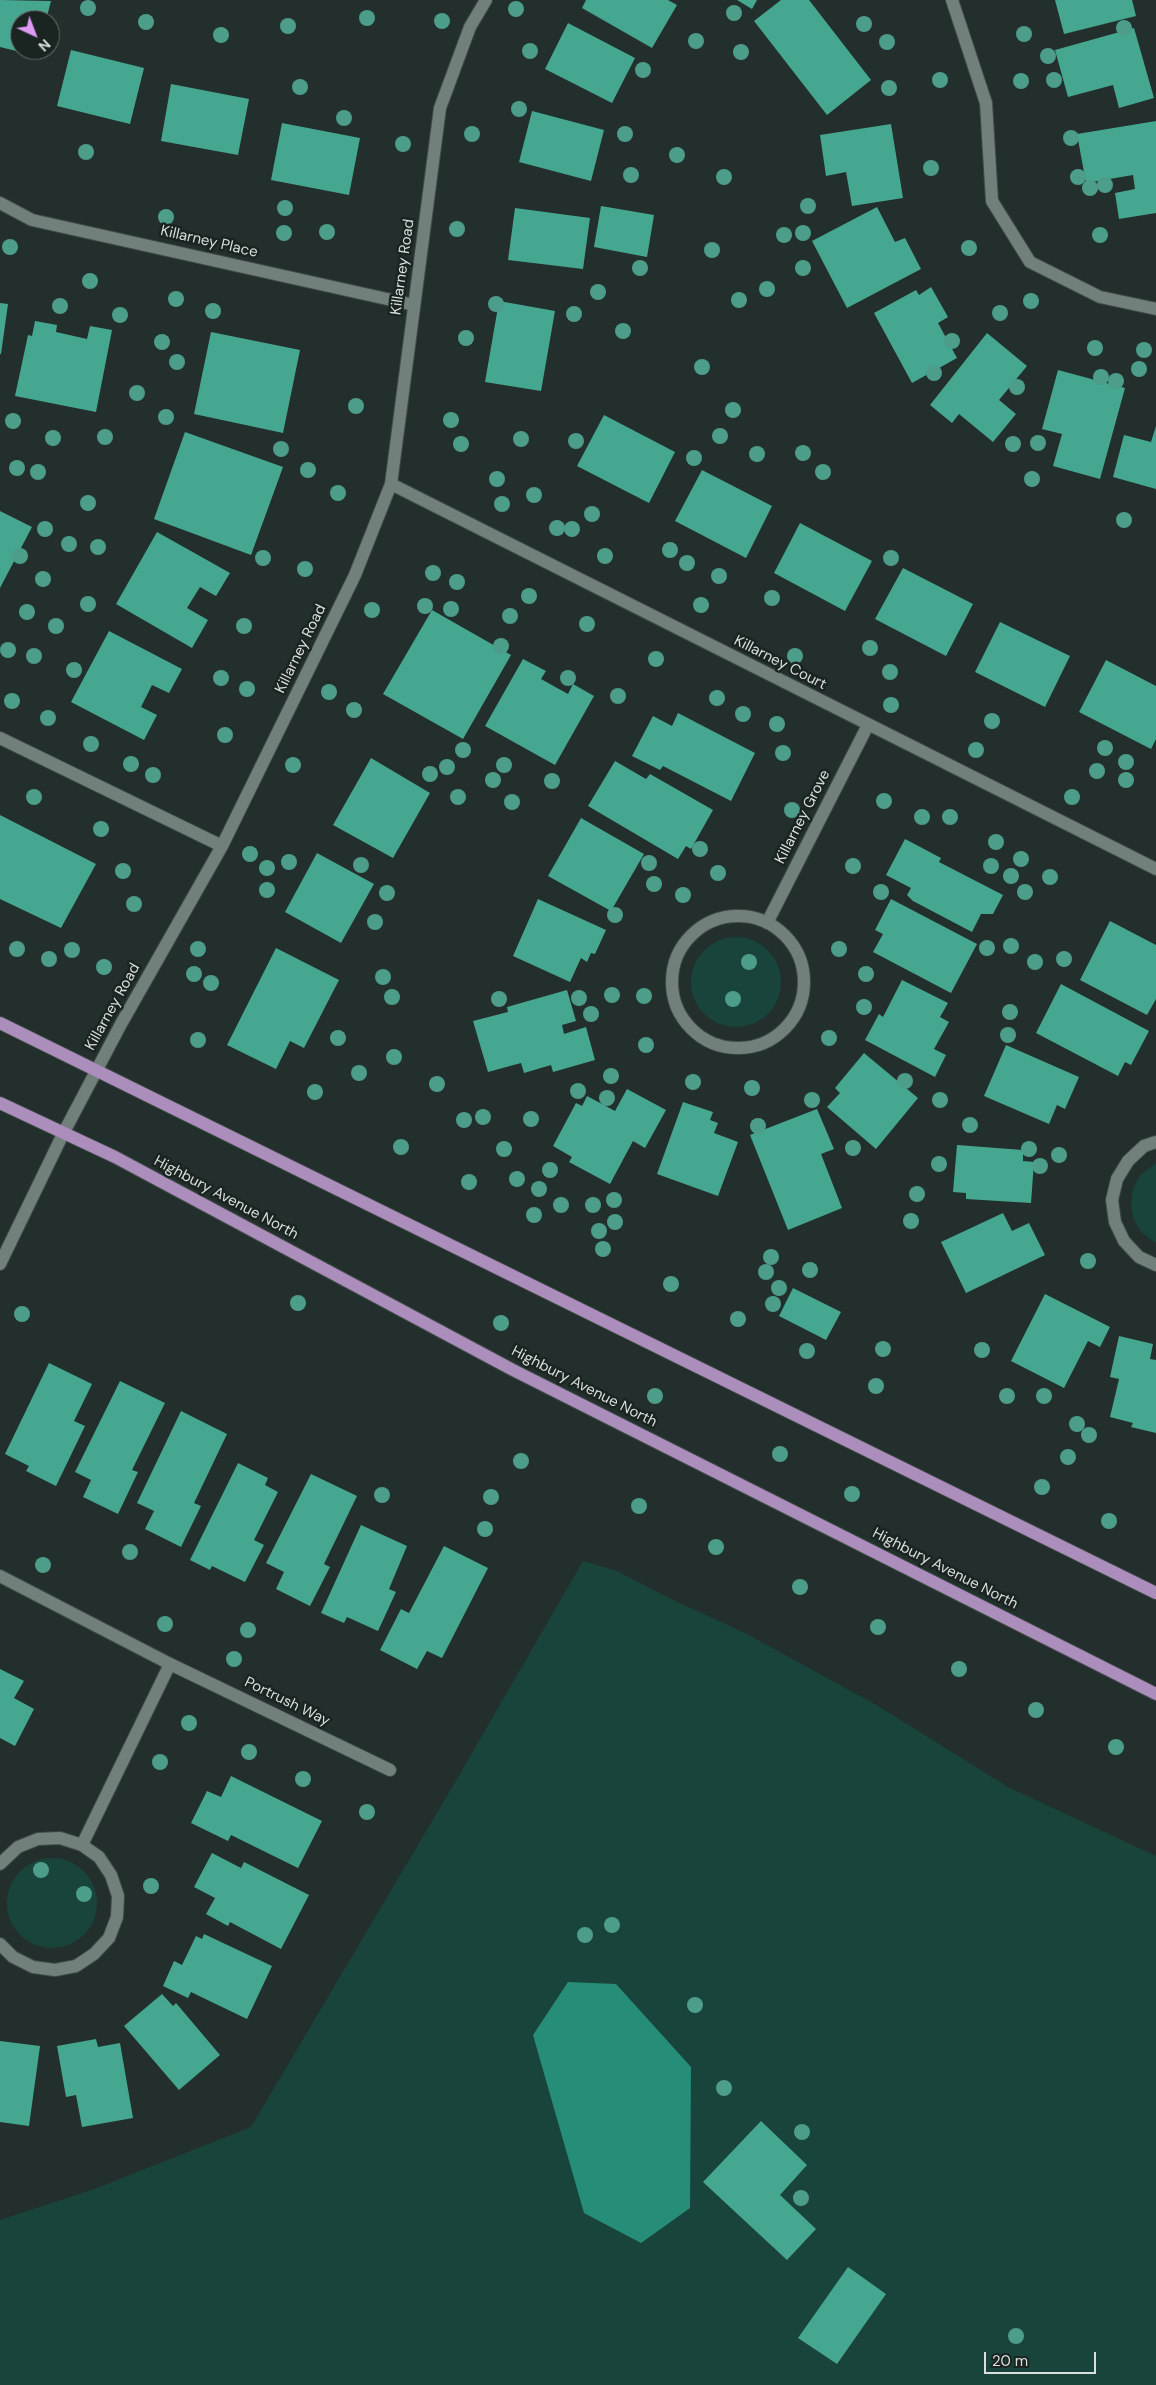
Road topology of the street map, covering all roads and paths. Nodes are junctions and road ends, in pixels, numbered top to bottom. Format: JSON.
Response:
{"nodes":[{"id":1,"x":486,"y":0,"type":"edge"},
{"id":2,"x":952,"y":0,"type":"edge"},
{"id":3,"x":0,"y":203,"type":"edge"},
{"id":4,"x":414,"y":305,"type":"junction"},
{"id":5,"x":1156,"y":309,"type":"edge"},
{"id":6,"x":391,"y":484,"type":"junction"},
{"id":7,"x":868,"y":726,"type":"junction"},
{"id":8,"x":0,"y":738,"type":"edge"},
{"id":9,"x":222,"y":846,"type":"junction"},
{"id":10,"x":1156,"y":870,"type":"edge"},
{"id":11,"x":767,"y":922,"type":"junction"},
{"id":12,"x":0,"y":1023,"type":"edge"},
{"id":13,"x":96,"y":1072,"type":"junction"},
{"id":14,"x":0,"y":1103,"type":"edge"},
{"id":15,"x":63,"y":1134,"type":"junction"},
{"id":16,"x":1156,"y":1142,"type":"edge"},
{"id":17,"x":0,"y":1264,"type":"edge"},
{"id":18,"x":1156,"y":1265,"type":"edge"},
{"id":19,"x":0,"y":1576,"type":"edge"},
{"id":20,"x":1156,"y":1593,"type":"edge"},
{"id":21,"x":170,"y":1664,"type":"junction"},
{"id":22,"x":1156,"y":1694,"type":"edge"},
{"id":23,"x":390,"y":1770,"type":"dead end"},
{"id":24,"x":82,"y":1845,"type":"junction"},
{"id":25,"x":0,"y":1864,"type":"edge"},
{"id":26,"x":0,"y":1944,"type":"edge"}],
"edges":[{"from":1,"to":4,"type":"street","name":"Killarney Road"},
{"from":2,"to":5,"type":"street"},
{"from":3,"to":4,"type":"street","name":"Killarney Place"},
{"from":4,"to":6,"type":"street","name":"Killarney Road"},
{"from":6,"to":7,"type":"street","name":"Killarney Court"},
{"from":6,"to":9,"type":"street","name":"Killarney Road"},
{"from":7,"to":10,"type":"street","name":"Killarney Court"},
{"from":7,"to":11,"type":"street","name":"Killarney Grove"},
{"from":8,"to":9,"type":"street"},
{"from":9,"to":13,"type":"street","name":"Killarney Road"},
{"from":11,"to":11,"type":"street"},
{"from":12,"to":13,"type":"main road"},
{"from":13,"to":15,"type":"street","name":"Killarney Road"},
{"from":13,"to":20,"type":"main road"},
{"from":14,"to":15,"type":"main road","name":"Highbury Avenue North"},
{"from":15,"to":17,"type":"street","name":"Killarney Road"},
{"from":15,"to":22,"type":"main road","name":"Highbury Avenue North"},
{"from":16,"to":18,"type":"street"},
{"from":19,"to":21,"type":"street","name":"Portrush Way"},
{"from":21,"to":23,"type":"street","name":"Portrush Way"},
{"from":21,"to":24,"type":"street"},
{"from":24,"to":25,"type":"street"},
{"from":24,"to":26,"type":"street"}]}
